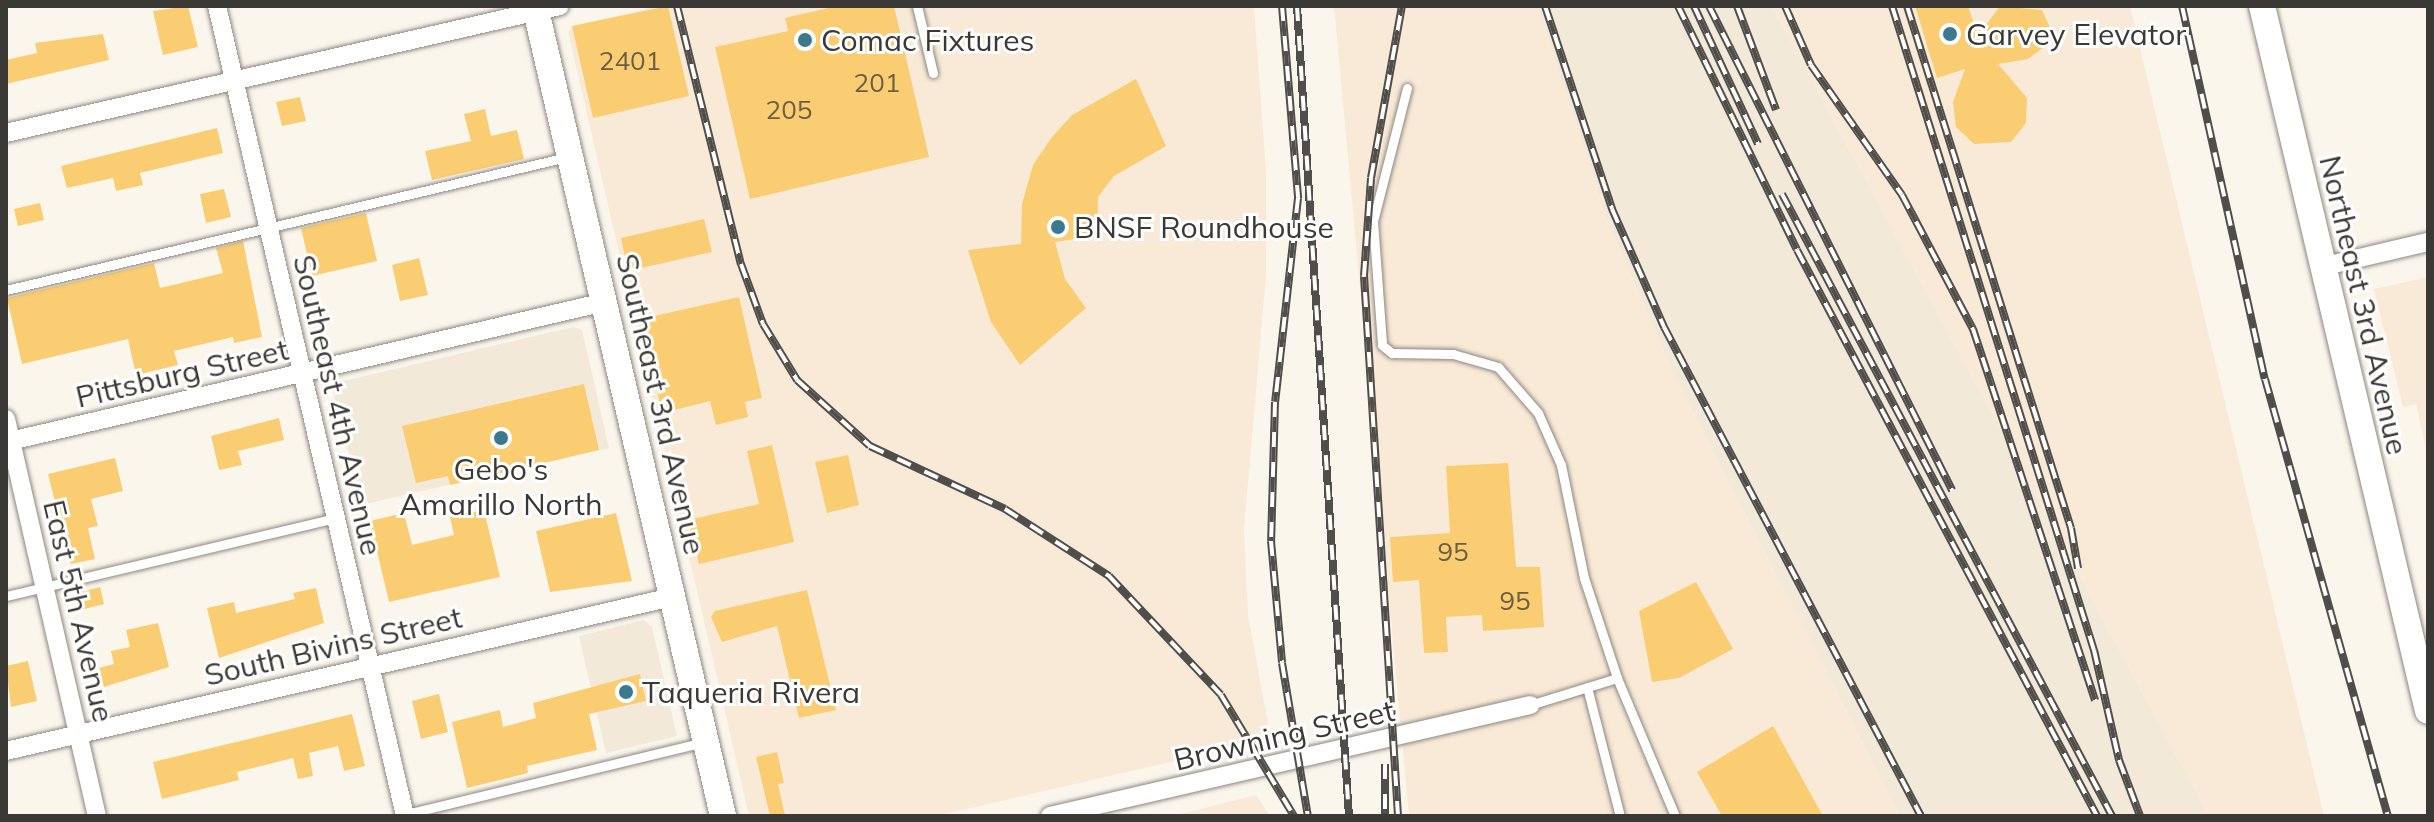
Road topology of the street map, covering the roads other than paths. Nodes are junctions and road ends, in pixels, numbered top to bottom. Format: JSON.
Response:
{"nodes":[{"id":1,"x":217,"y":6,"type":"edge"},
{"id":2,"x":917,"y":6,"type":"edge"},
{"id":3,"x":2262,"y":6,"type":"edge"},
{"id":4,"x":544,"y":8,"type":"edge"},
{"id":5,"x":933,"y":73,"type":"dead end"},
{"id":6,"x":234,"y":82,"type":"junction"},
{"id":7,"x":1407,"y":88,"type":"dead end"},
{"id":8,"x":6,"y":133,"type":"edge"},
{"id":9,"x":571,"y":157,"type":"junction"},
{"id":10,"x":268,"y":227,"type":"junction"},
{"id":11,"x":2428,"y":242,"type":"edge"},
{"id":12,"x":2321,"y":267,"type":"junction"},
{"id":13,"x":6,"y":290,"type":"edge"},
{"id":14,"x":605,"y":302,"type":"junction"},
{"id":15,"x":302,"y":374,"type":"junction"},
{"id":16,"x":6,"y":419,"type":"edge"},
{"id":17,"x":9,"y":442,"type":"edge"},
{"id":18,"x":336,"y":518,"type":"junction"},
{"id":19,"x":44,"y":587,"type":"junction"},
{"id":20,"x":6,"y":596,"type":"edge"},
{"id":21,"x":672,"y":597,"type":"junction"},
{"id":22,"x":2420,"y":640,"type":"edge"},
{"id":23,"x":371,"y":666,"type":"junction"},
{"id":24,"x":1617,"y":678,"type":"junction"},
{"id":25,"x":1587,"y":687,"type":"junction"},
{"id":26,"x":1530,"y":705,"type":"joint"},
{"id":27,"x":2428,"y":711,"type":"edge"},
{"id":28,"x":78,"y":735,"type":"junction"},
{"id":29,"x":706,"y":742,"type":"junction"},
{"id":30,"x":6,"y":751,"type":"edge"},
{"id":31,"x":402,"y":815,"type":"edge"},
{"id":32,"x":97,"y":816,"type":"edge"},
{"id":33,"x":723,"y":816,"type":"edge"},
{"id":34,"x":1050,"y":816,"type":"edge"},
{"id":35,"x":1620,"y":816,"type":"edge"},
{"id":36,"x":1675,"y":816,"type":"edge"}],
"edges":[{"from":1,"to":6,"type":"street","name":"Southeast 4th Avenue"},
{"from":2,"to":5,"type":"lane"},
{"from":3,"to":12,"type":"main road","name":"Northeast 3rd Avenue"},
{"from":4,"to":6,"type":"street"},
{"from":4,"to":9,"type":"main road","name":"Southeast 3rd Avenue"},
{"from":6,"to":8,"type":"street"},
{"from":6,"to":10,"type":"street","name":"Southeast 4th Avenue"},
{"from":7,"to":24,"type":"lane"},
{"from":9,"to":10,"type":"lane"},
{"from":9,"to":14,"type":"main road","name":"Southeast 3rd Avenue"},
{"from":10,"to":13,"type":"lane"},
{"from":10,"to":15,"type":"street","name":"Southeast 4th Avenue"},
{"from":11,"to":12,"type":"street"},
{"from":12,"to":22,"type":"main road","name":"Northeast 3rd Avenue"},
{"from":14,"to":15,"type":"street","name":"Pittsburg Street"},
{"from":14,"to":21,"type":"main road","name":"Southeast 3rd Avenue"},
{"from":15,"to":17,"type":"street","name":"Pittsburg Street"},
{"from":15,"to":18,"type":"street","name":"Southeast 4th Avenue"},
{"from":16,"to":17,"type":"street","name":"East 5th Avenue"},
{"from":17,"to":19,"type":"street","name":"East 5th Avenue"},
{"from":18,"to":19,"type":"lane"},
{"from":18,"to":23,"type":"street","name":"Southeast 4th Avenue"},
{"from":19,"to":20,"type":"lane"},
{"from":19,"to":28,"type":"street","name":"East 5th Avenue"},
{"from":21,"to":23,"type":"street","name":"South Bivins Street"},
{"from":21,"to":29,"type":"main road","name":"Southeast 3rd Avenue"},
{"from":22,"to":27,"type":"main road","name":"Northeast 3rd Avenue"},
{"from":23,"to":28,"type":"street","name":"South Bivins Street"},
{"from":23,"to":31,"type":"street","name":"Southeast 4th Avenue"},
{"from":24,"to":25,"type":"lane"},
{"from":24,"to":36,"type":"lane"},
{"from":25,"to":26,"type":"lane"},
{"from":25,"to":35,"type":"lane"},
{"from":26,"to":34,"type":"street","name":"Browning Street"},
{"from":28,"to":30,"type":"street","name":"South Bivins Street"},
{"from":28,"to":32,"type":"street","name":"East 5th Avenue"},
{"from":29,"to":31,"type":"lane"},
{"from":29,"to":33,"type":"main road","name":"Southeast 3rd Avenue"}]}
